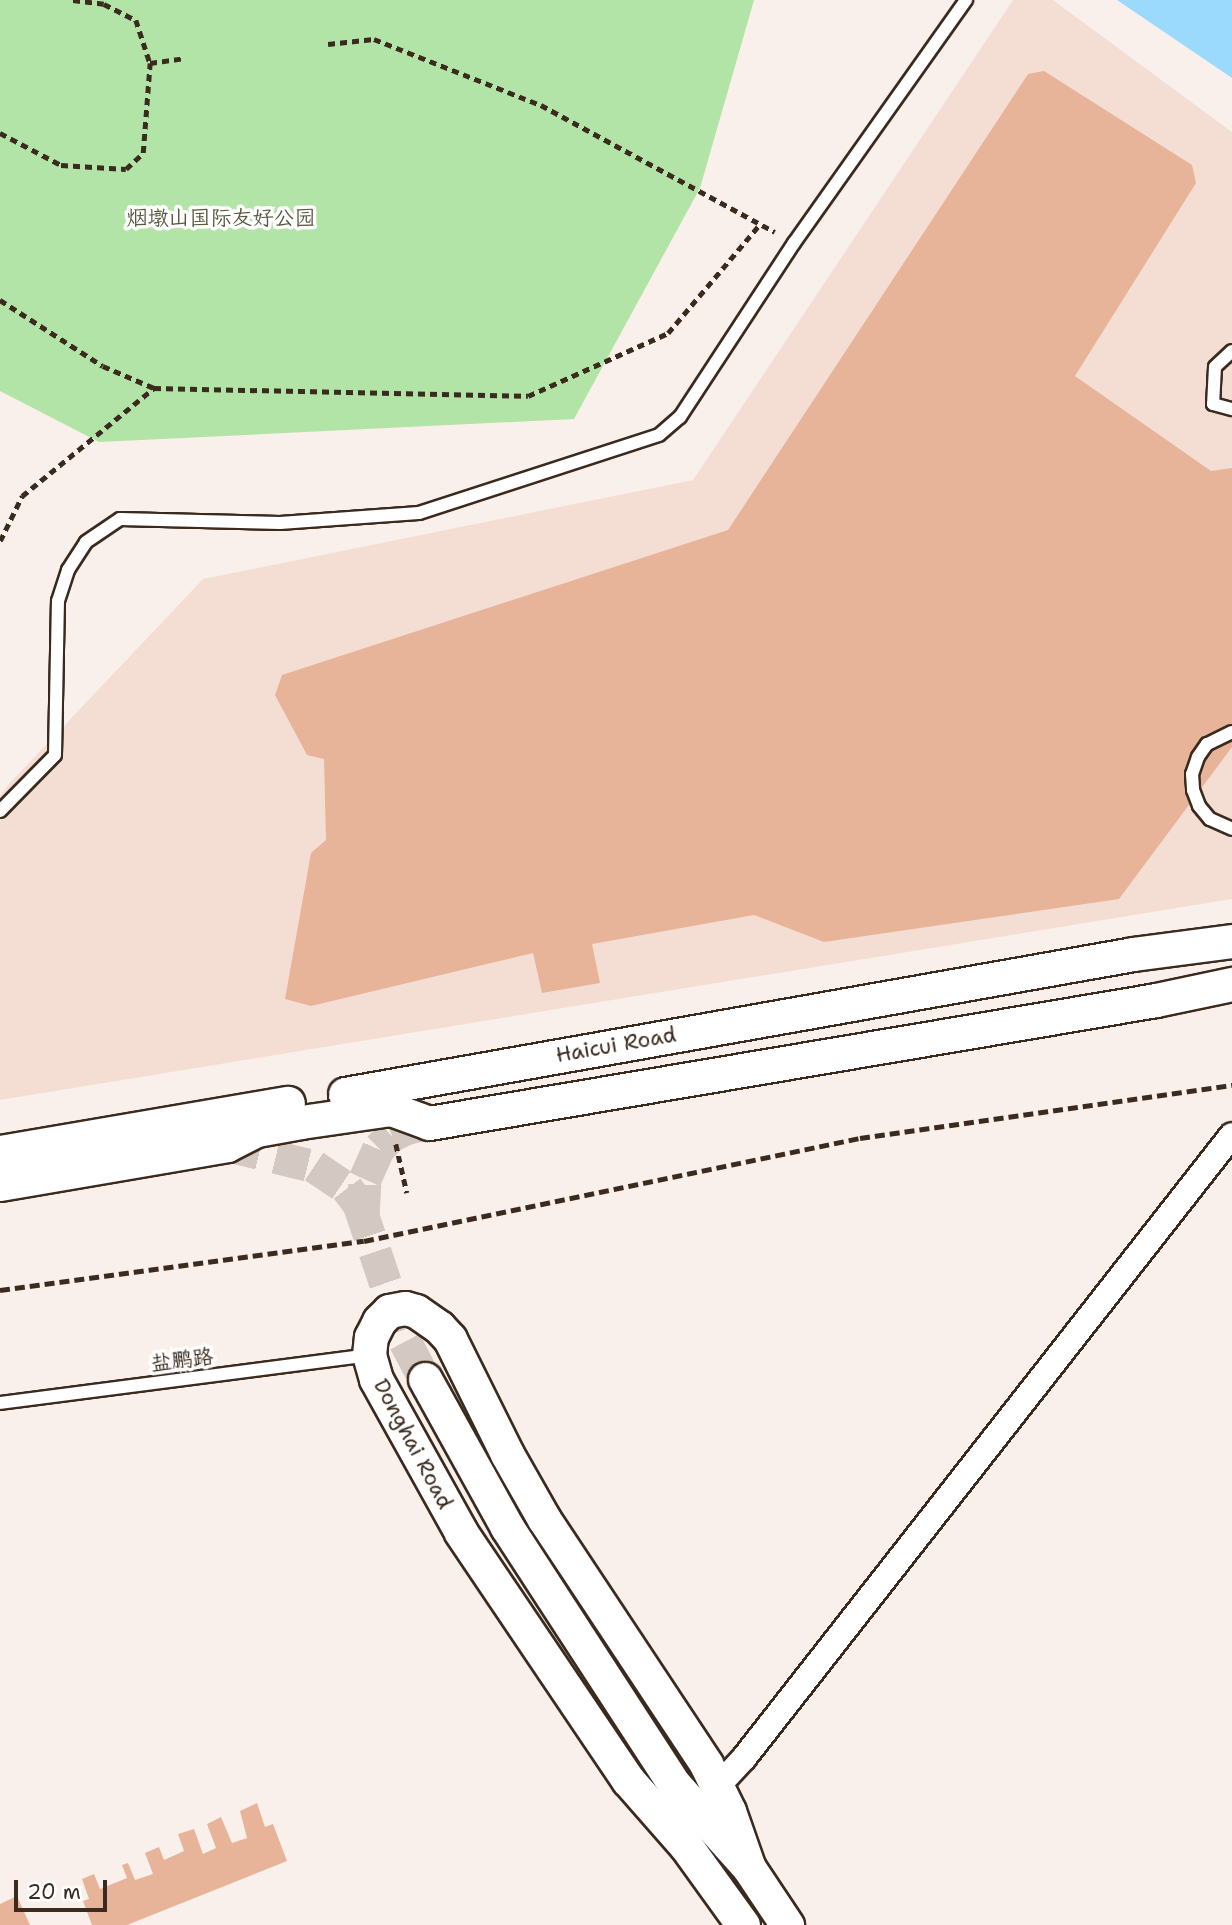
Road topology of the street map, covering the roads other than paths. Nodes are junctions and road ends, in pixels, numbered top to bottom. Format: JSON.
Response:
{"nodes":[{"id":1,"x":966,"y":0,"type":"edge"},
{"id":2,"x":1232,"y":351,"type":"edge"},
{"id":3,"x":1232,"y":409,"type":"edge"},
{"id":4,"x":1232,"y":732,"type":"edge"},
{"id":5,"x":0,"y":811,"type":"edge"},
{"id":6,"x":1232,"y":829,"type":"edge"},
{"id":7,"x":1232,"y":941,"type":"edge"},
{"id":8,"x":1232,"y":984,"type":"edge"},
{"id":9,"x":1232,"y":1135,"type":"edge"},
{"id":10,"x":0,"y":1152,"type":"edge"},
{"id":11,"x":0,"y":1184,"type":"edge"},
{"id":12,"x":369,"y":1355,"type":"junction"},
{"id":13,"x":425,"y":1380,"type":"tunnel mouth"},
{"id":14,"x":0,"y":1403,"type":"edge"},
{"id":15,"x":674,"y":1784,"type":"junction"},
{"id":16,"x":718,"y":1786,"type":"junction"},
{"id":17,"x":749,"y":1868,"type":"junction"},
{"id":18,"x":717,"y":1885,"type":"junction"},
{"id":19,"x":743,"y":1925,"type":"edge"},
{"id":20,"x":787,"y":1925,"type":"edge"}],
"edges":[{"from":1,"to":5,"type":"lane"},
{"from":2,"to":3,"type":"lane"},
{"from":4,"to":6,"type":"lane"},
{"from":7,"to":10,"type":"street","name":"Haicui Road"},
{"from":8,"to":11,"type":"street"},
{"from":9,"to":16,"type":"street"},
{"from":12,"to":14,"type":"lane","name":"盐鹏路"},
{"from":12,"to":16,"type":"street","name":"Donghai Road"},
{"from":12,"to":18,"type":"street","name":"Donghai Road"},
{"from":13,"to":15,"type":"street","name":"Donghai Road"},
{"from":15,"to":17,"type":"street","name":"Donghai Road"},
{"from":15,"to":18,"type":"street","name":"Donghai Road"},
{"from":16,"to":17,"type":"street","name":"Donghai Road"},
{"from":17,"to":20,"type":"street","name":"Donghai Road"},
{"from":18,"to":19,"type":"street","name":"Donghai Road"}]}
